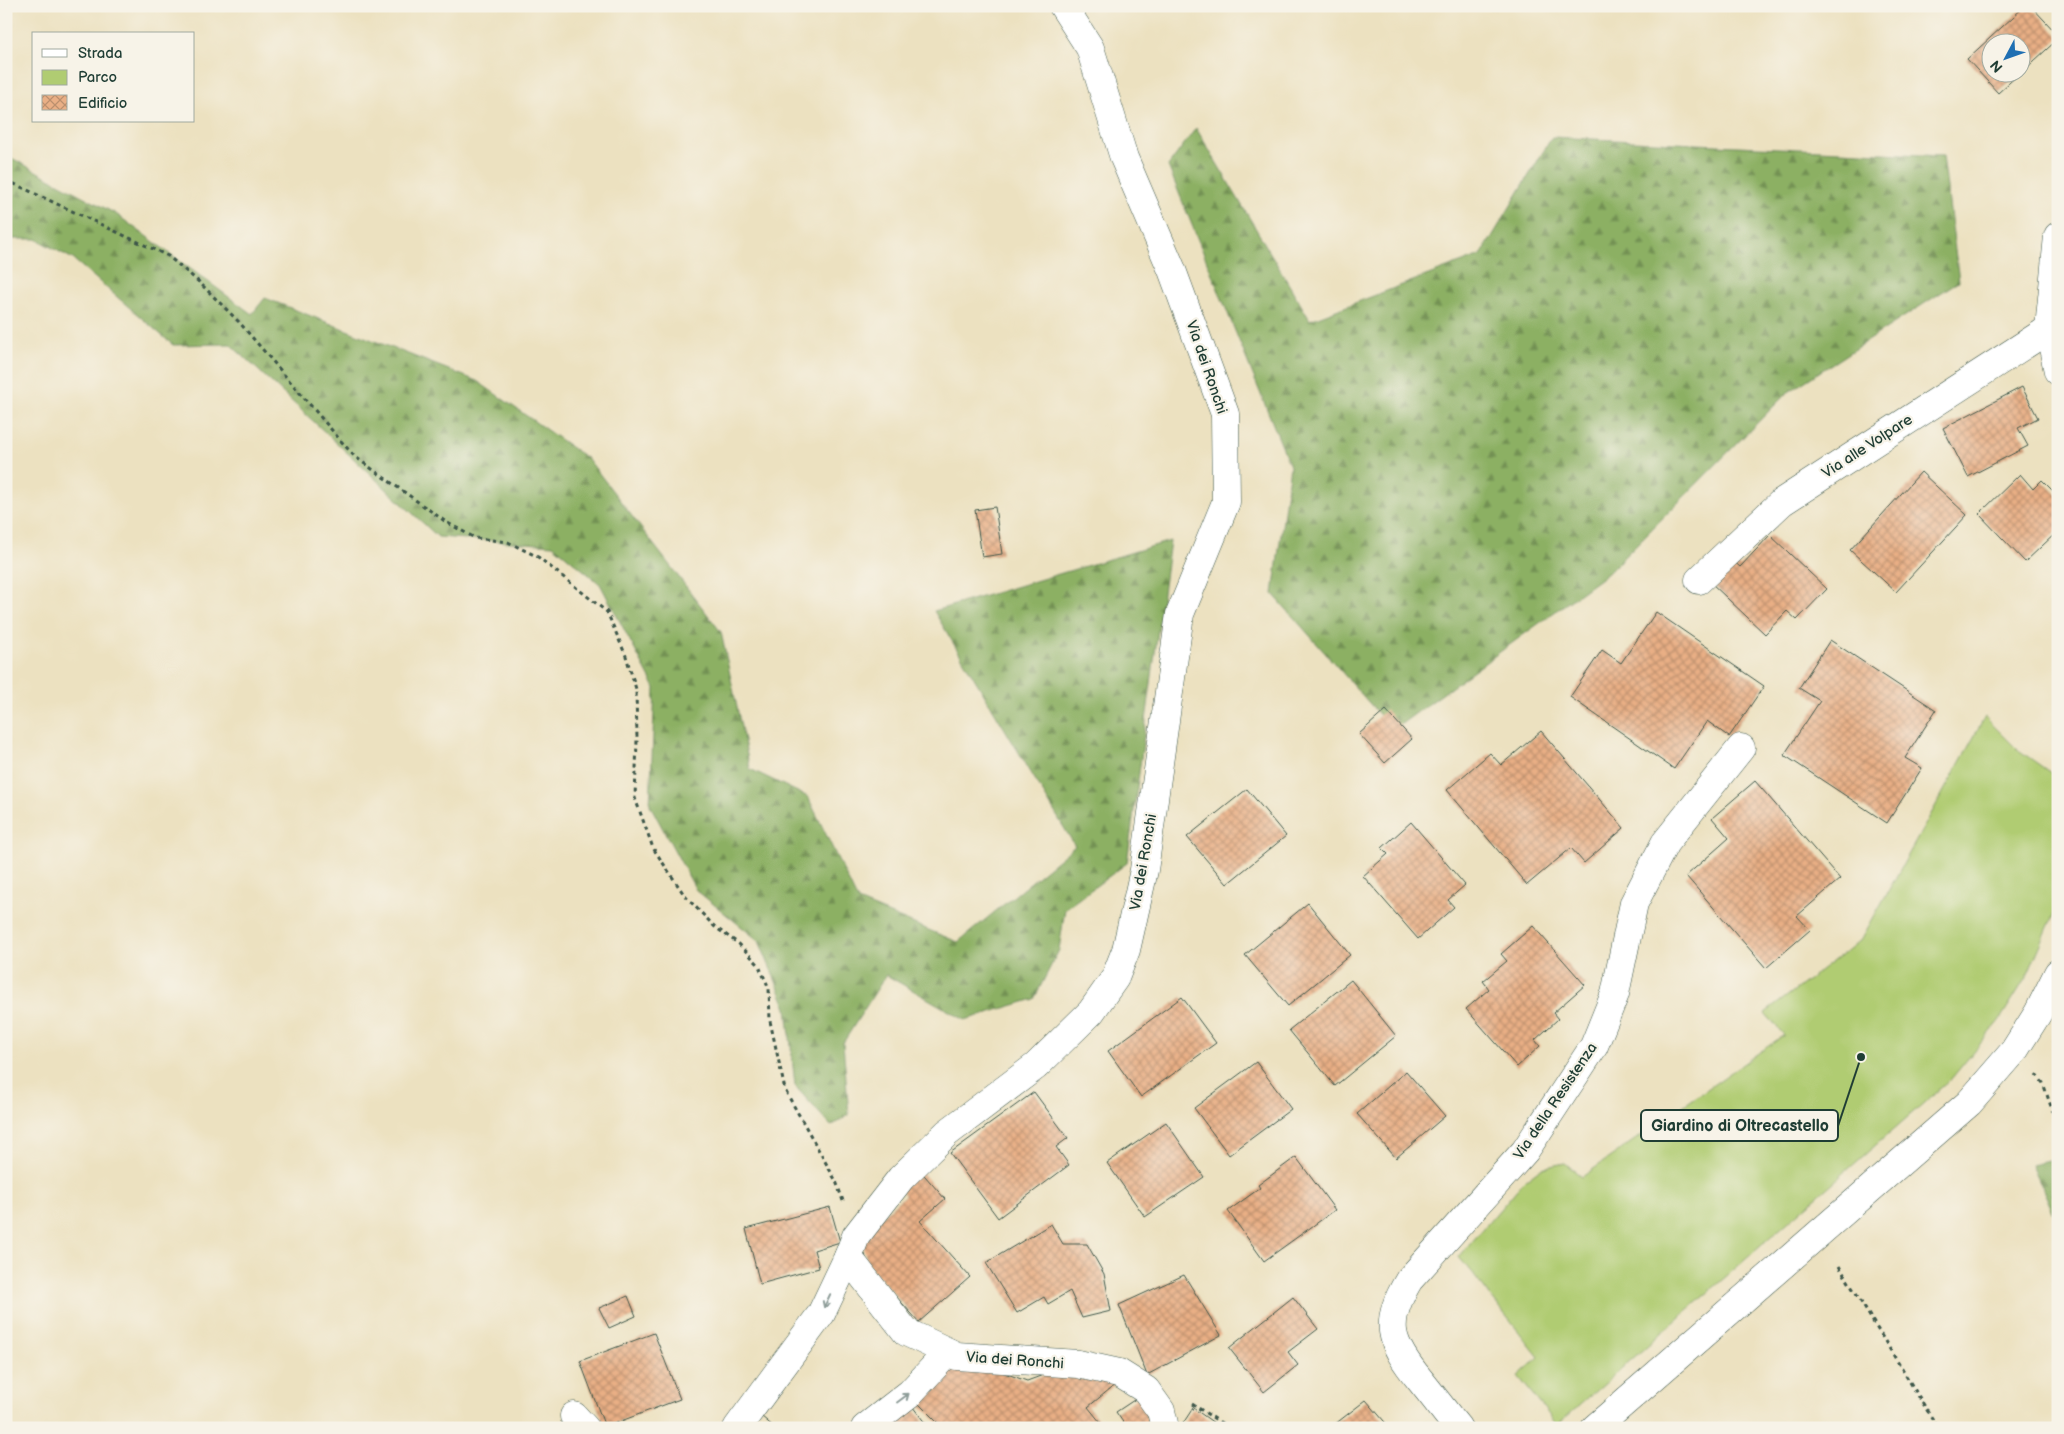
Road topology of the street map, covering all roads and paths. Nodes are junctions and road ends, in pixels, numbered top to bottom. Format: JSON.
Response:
{"nodes":[{"id":1,"x":1063,"y":6,"type":"edge"},
{"id":2,"x":6,"y":180,"type":"edge"},
{"id":3,"x":2058,"y":236,"type":"edge"},
{"id":4,"x":2049,"y":329,"type":"junction"},
{"id":5,"x":2058,"y":371,"type":"edge"},
{"id":6,"x":1699,"y":580,"type":"dead end"},
{"id":7,"x":1741,"y":748,"type":"dead end"},
{"id":8,"x":2058,"y":973,"type":"edge"},
{"id":9,"x":2033,"y":1068,"type":"dead end"},
{"id":10,"x":2058,"y":1127,"type":"edge"},
{"id":11,"x":852,"y":1247,"type":"junction"},
{"id":12,"x":1839,"y":1266,"type":"dead end"},
{"id":13,"x":948,"y":1352,"type":"junction"},
{"id":14,"x":737,"y":1428,"type":"edge"},
{"id":15,"x":865,"y":1428,"type":"edge"},
{"id":16,"x":1165,"y":1428,"type":"edge"},
{"id":17,"x":1458,"y":1428,"type":"edge"},
{"id":18,"x":1595,"y":1428,"type":"edge"},
{"id":19,"x":1938,"y":1428,"type":"edge"}],
"edges":[{"from":1,"to":11,"type":"street","name":"Via dei Ronchi"},
{"from":2,"to":11,"type":"path"},
{"from":3,"to":4,"type":"street"},
{"from":4,"to":5,"type":"street"},
{"from":4,"to":6,"type":"street","name":"Via alle Volpare"},
{"from":7,"to":17,"type":"street","name":"Via della Resistenza"},
{"from":8,"to":18,"type":"street"},
{"from":9,"to":10,"type":"path"},
{"from":11,"to":13,"type":"street","name":"Via dei Ronchi"},
{"from":11,"to":14,"type":"street","one_way":true},
{"from":12,"to":19,"type":"path"},
{"from":15,"to":13,"type":"street","one_way":true},
{"from":13,"to":16,"type":"street","name":"Via dei Ronchi"}]}
